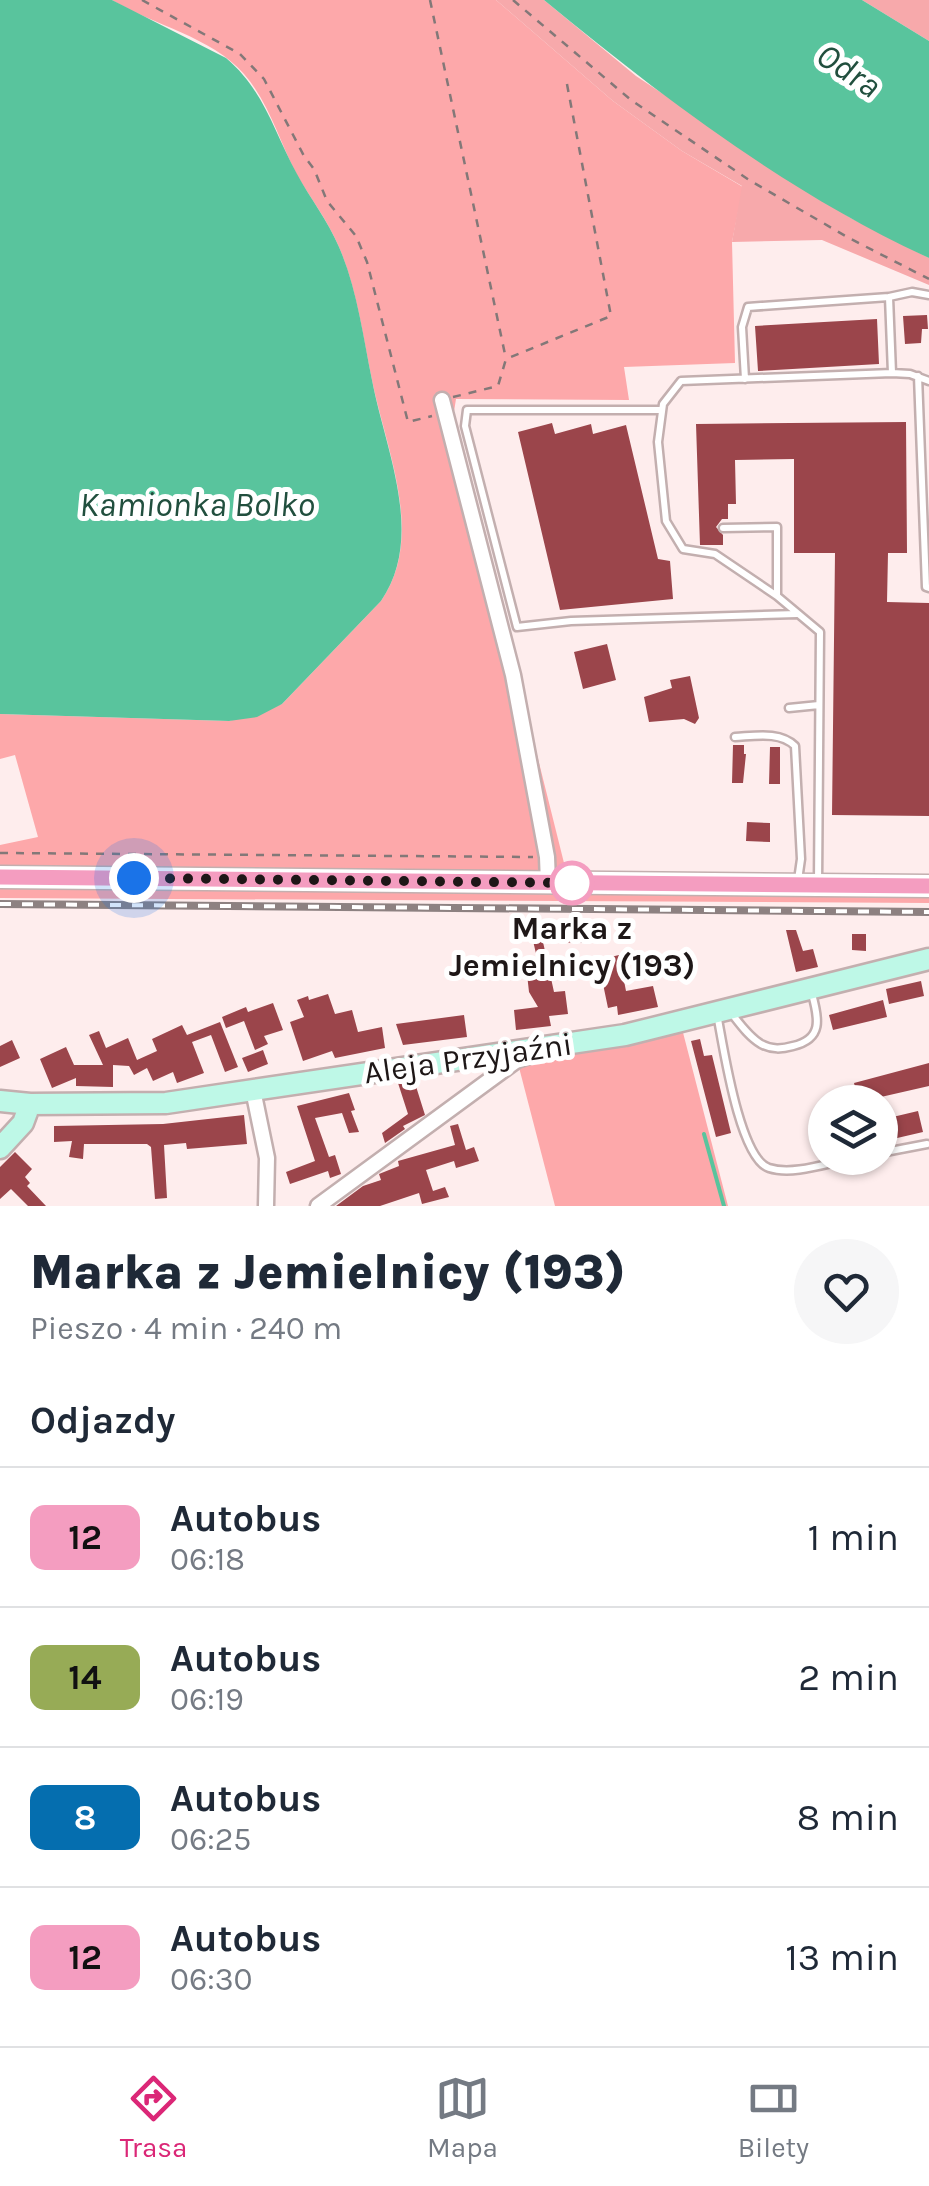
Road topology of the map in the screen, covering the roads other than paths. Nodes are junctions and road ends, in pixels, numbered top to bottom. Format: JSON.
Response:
{"nodes":[{"id":1,"x":929,"y":295,"type":"edge"},
{"id":2,"x":889,"y":298,"type":"junction"},
{"id":3,"x":892,"y":373,"type":"junction"},
{"id":4,"x":918,"y":376,"type":"junction"},
{"id":5,"x":745,"y":379,"type":"junction"},
{"id":6,"x":929,"y":381,"type":"edge"},
{"id":7,"x":443,"y":407,"type":"road end"},
{"id":8,"x":662,"y":410,"type":"junction"},
{"id":9,"x":925,"y":489,"type":"edge"},
{"id":10,"x":723,"y":528,"type":"dead end"},
{"id":11,"x":929,"y":588,"type":"edge"},
{"id":12,"x":777,"y":596,"type":"junction"},
{"id":13,"x":799,"y":614,"type":"junction"},
{"id":14,"x":820,"y":705,"type":"junction"},
{"id":15,"x":788,"y":708,"type":"dead end"},
{"id":16,"x":735,"y":737,"type":"dead end"},
{"id":17,"x":0,"y":876,"type":"edge"},
{"id":18,"x":548,"y":883,"type":"junction"},
{"id":19,"x":808,"y":884,"type":"junction"},
{"id":20,"x":929,"y":886,"type":"edge"},
{"id":21,"x":929,"y":959,"type":"edge"},
{"id":22,"x":810,"y":989,"type":"junction"},
{"id":23,"x":722,"y":1011,"type":"junction"},
{"id":24,"x":553,"y":1046,"type":"junction"},
{"id":25,"x":253,"y":1090,"type":"junction"},
{"id":26,"x":0,"y":1101,"type":"edge"},
{"id":27,"x":30,"y":1104,"type":"junction"},
{"id":28,"x":926,"y":1144,"type":"dead end"},
{"id":29,"x":0,"y":1148,"type":"edge"},
{"id":30,"x":898,"y":1149,"type":"edge"},
{"id":31,"x":808,"y":1167,"type":"edge"},
{"id":32,"x":266,"y":1206,"type":"edge"},
{"id":33,"x":318,"y":1206,"type":"edge"}],
"edges":[{"from":1,"to":2,"type":"lane"},
{"from":2,"to":3,"type":"lane"},
{"from":2,"to":5,"type":"lane"},
{"from":3,"to":4,"type":"lane"},
{"from":3,"to":5,"type":"lane"},
{"from":4,"to":6,"type":"lane"},
{"from":4,"to":9,"type":"lane"},
{"from":5,"to":8,"type":"lane"},
{"from":7,"to":18,"type":"street"},
{"from":8,"to":12,"type":"lane"},
{"from":8,"to":13,"type":"lane"},
{"from":9,"to":11,"type":"lane"},
{"from":10,"to":12,"type":"lane"},
{"from":12,"to":13,"type":"lane"},
{"from":13,"to":14,"type":"lane"},
{"from":14,"to":15,"type":"lane"},
{"from":14,"to":19,"type":"lane"},
{"from":16,"to":19,"type":"lane"},
{"from":17,"to":18,"type":"street"},
{"from":18,"to":19,"type":"street"},
{"from":19,"to":20,"type":"street"},
{"from":21,"to":22,"type":"street","name":"Aleja Przyjaźni"},
{"from":22,"to":23,"type":"street","name":"Aleja Przyjaźni"},
{"from":22,"to":23,"type":"lane"},
{"from":23,"to":24,"type":"street","name":"Aleja Przyjaźni"},
{"from":23,"to":31,"type":"lane"},
{"from":24,"to":25,"type":"street","name":"Aleja Przyjaźni"},
{"from":24,"to":33,"type":"street"},
{"from":25,"to":27,"type":"street","name":"Aleja Przyjaźni"},
{"from":25,"to":32,"type":"street"},
{"from":26,"to":27,"type":"street","name":"Aleja Przyjaźni"},
{"from":27,"to":29,"type":"street"},
{"from":28,"to":30,"type":"lane"}]}
